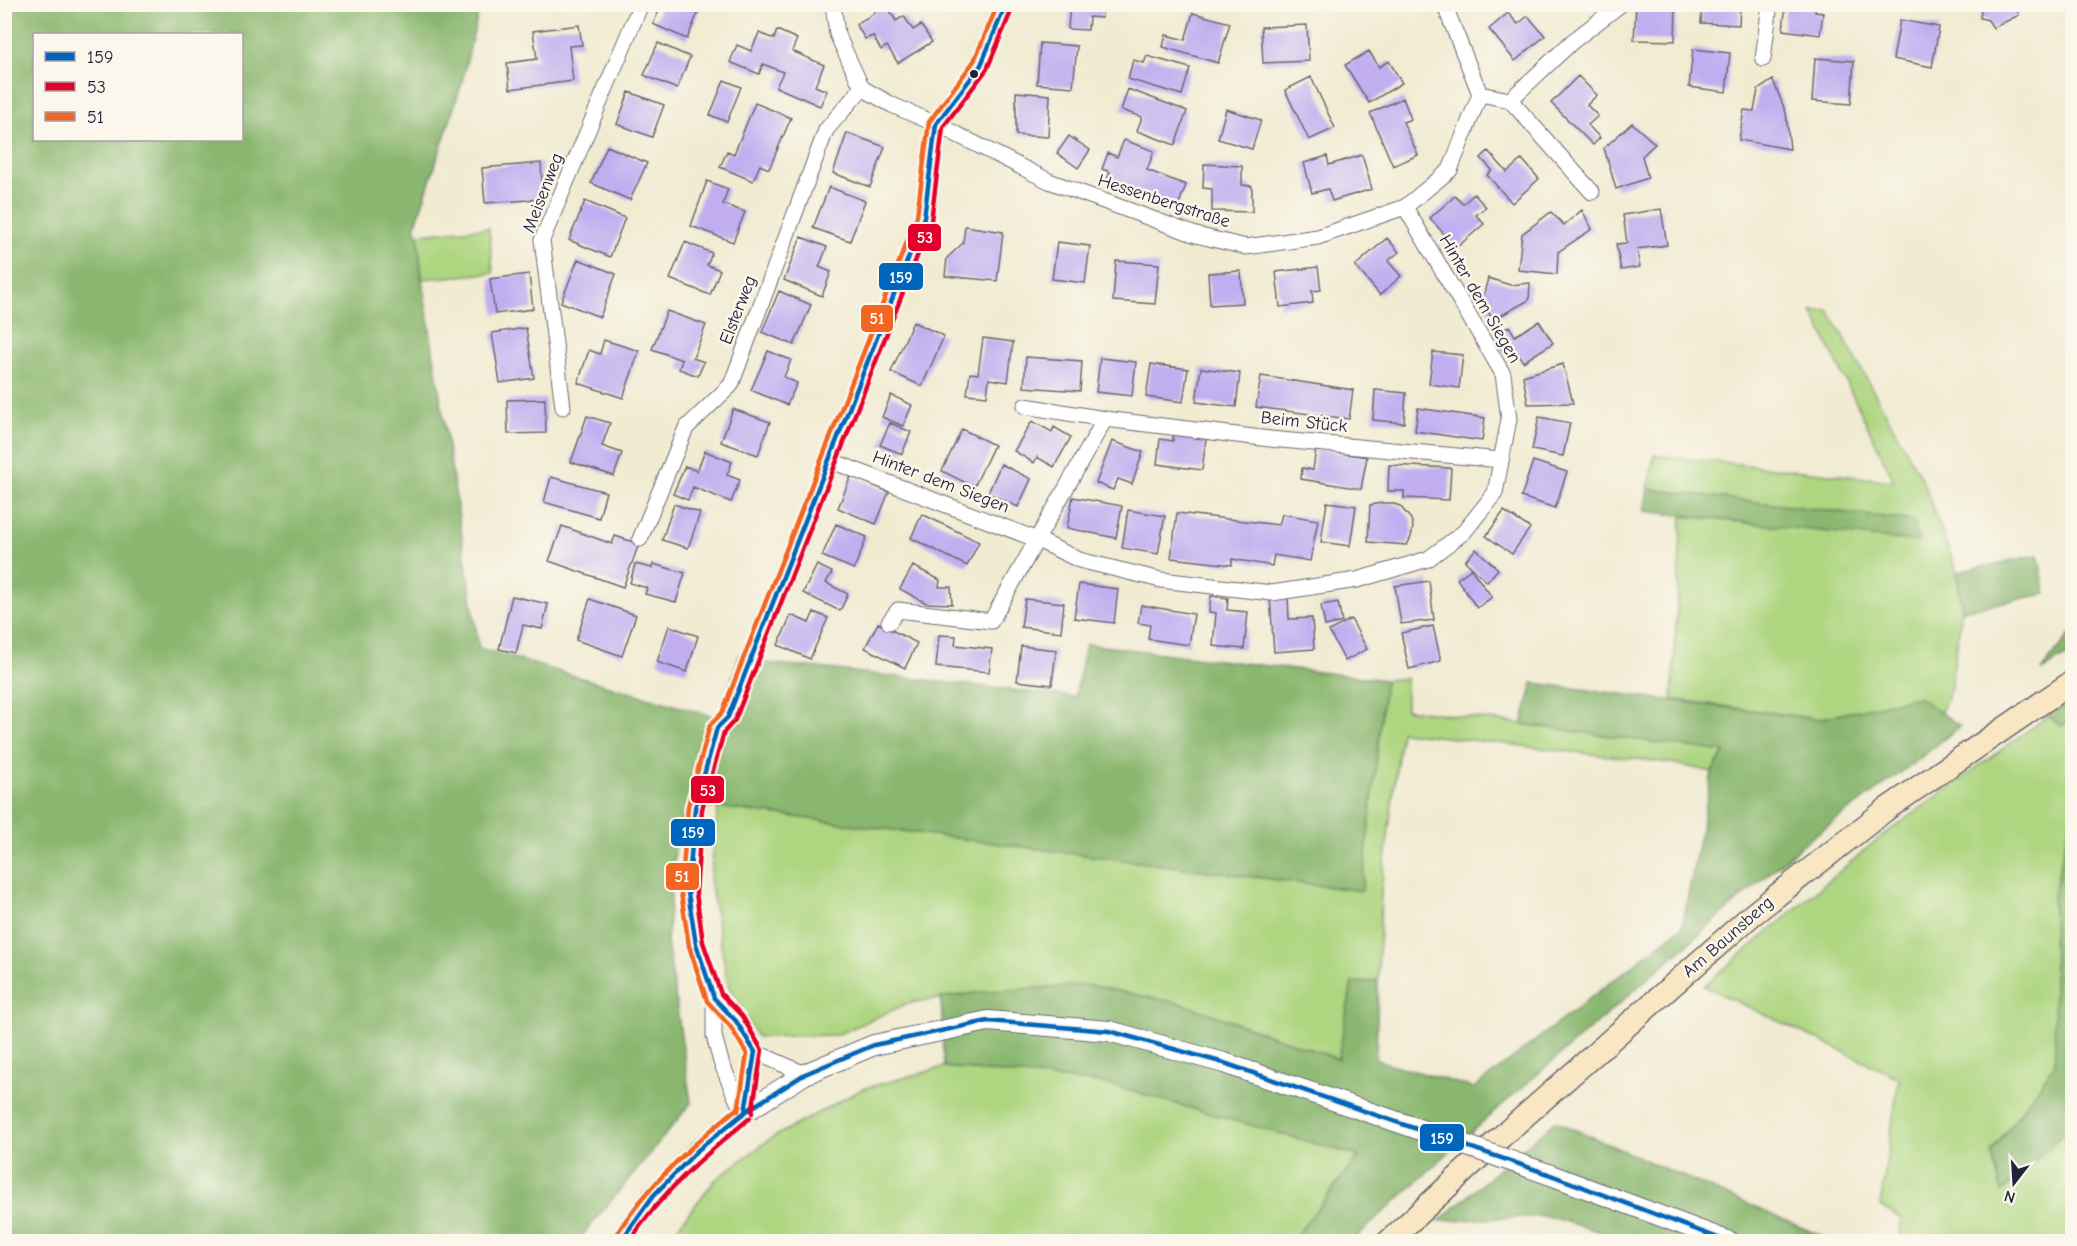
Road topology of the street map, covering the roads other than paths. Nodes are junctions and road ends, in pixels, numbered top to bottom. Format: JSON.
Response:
{"nodes":[{"id":1,"x":641,"y":4,"type":"edge"},
{"id":2,"x":833,"y":4,"type":"edge"},
{"id":3,"x":1006,"y":4,"type":"edge"},
{"id":4,"x":1443,"y":4,"type":"edge"},
{"id":5,"x":1621,"y":4,"type":"edge"},
{"id":6,"x":1770,"y":4,"type":"edge"},
{"id":7,"x":1763,"y":59,"type":"dead end"},
{"id":8,"x":862,"y":88,"type":"junction"},
{"id":9,"x":1480,"y":94,"type":"junction"},
{"id":10,"x":1510,"y":100,"type":"junction"},
{"id":11,"x":936,"y":124,"type":"junction"},
{"id":12,"x":1592,"y":192,"type":"dead end"},
{"id":13,"x":1405,"y":207,"type":"junction"},
{"id":14,"x":1025,"y":406,"type":"dead end"},
{"id":15,"x":563,"y":407,"type":"dead end"},
{"id":16,"x":1105,"y":419,"type":"junction"},
{"id":17,"x":829,"y":459,"type":"junction"},
{"id":18,"x":1500,"y":460,"type":"junction"},
{"id":19,"x":640,"y":539,"type":"dead end"},
{"id":20,"x":1038,"y":540,"type":"junction"},
{"id":21,"x":889,"y":622,"type":"dead end"},
{"id":22,"x":2073,"y":682,"type":"edge"},
{"id":23,"x":714,"y":998,"type":"junction"},
{"id":24,"x":755,"y":1052,"type":"junction"},
{"id":25,"x":805,"y":1074,"type":"junction"},
{"id":26,"x":744,"y":1112,"type":"junction"},
{"id":27,"x":620,"y":1242,"type":"edge"},
{"id":28,"x":1388,"y":1242,"type":"edge"},
{"id":29,"x":1730,"y":1242,"type":"edge"}],
"edges":[{"from":1,"to":15,"type":"street","name":"Meisenweg"},
{"from":2,"to":8,"type":"street"},
{"from":3,"to":11,"type":"street"},
{"from":4,"to":9,"type":"street"},
{"from":5,"to":10,"type":"street"},
{"from":6,"to":7,"type":"street"},
{"from":8,"to":11,"type":"street","name":"Hessenbergstraße"},
{"from":8,"to":19,"type":"street","name":"Elsterweg"},
{"from":9,"to":10,"type":"street"},
{"from":9,"to":13,"type":"street","name":"Hessenbergstraße"},
{"from":10,"to":12,"type":"street"},
{"from":11,"to":13,"type":"street","name":"Hessenbergstraße"},
{"from":11,"to":17,"type":"street"},
{"from":13,"to":18,"type":"street","name":"Hinter dem Siegen"},
{"from":14,"to":16,"type":"street","name":"Beim Stück"},
{"from":16,"to":18,"type":"street","name":"Beim Stück"},
{"from":16,"to":20,"type":"street"},
{"from":17,"to":20,"type":"street","name":"Hinter dem Siegen"},
{"from":17,"to":23,"type":"street"},
{"from":18,"to":20,"type":"street","name":"Hinter dem Siegen"},
{"from":20,"to":21,"type":"street"},
{"from":22,"to":28,"type":"main road","name":"Am Baunsberg"},
{"from":23,"to":24,"type":"street"},
{"from":23,"to":26,"type":"street"},
{"from":24,"to":25,"type":"street"},
{"from":24,"to":26,"type":"street"},
{"from":25,"to":26,"type":"street"},
{"from":25,"to":29,"type":"street","bridge":true},
{"from":26,"to":27,"type":"street"}]}
